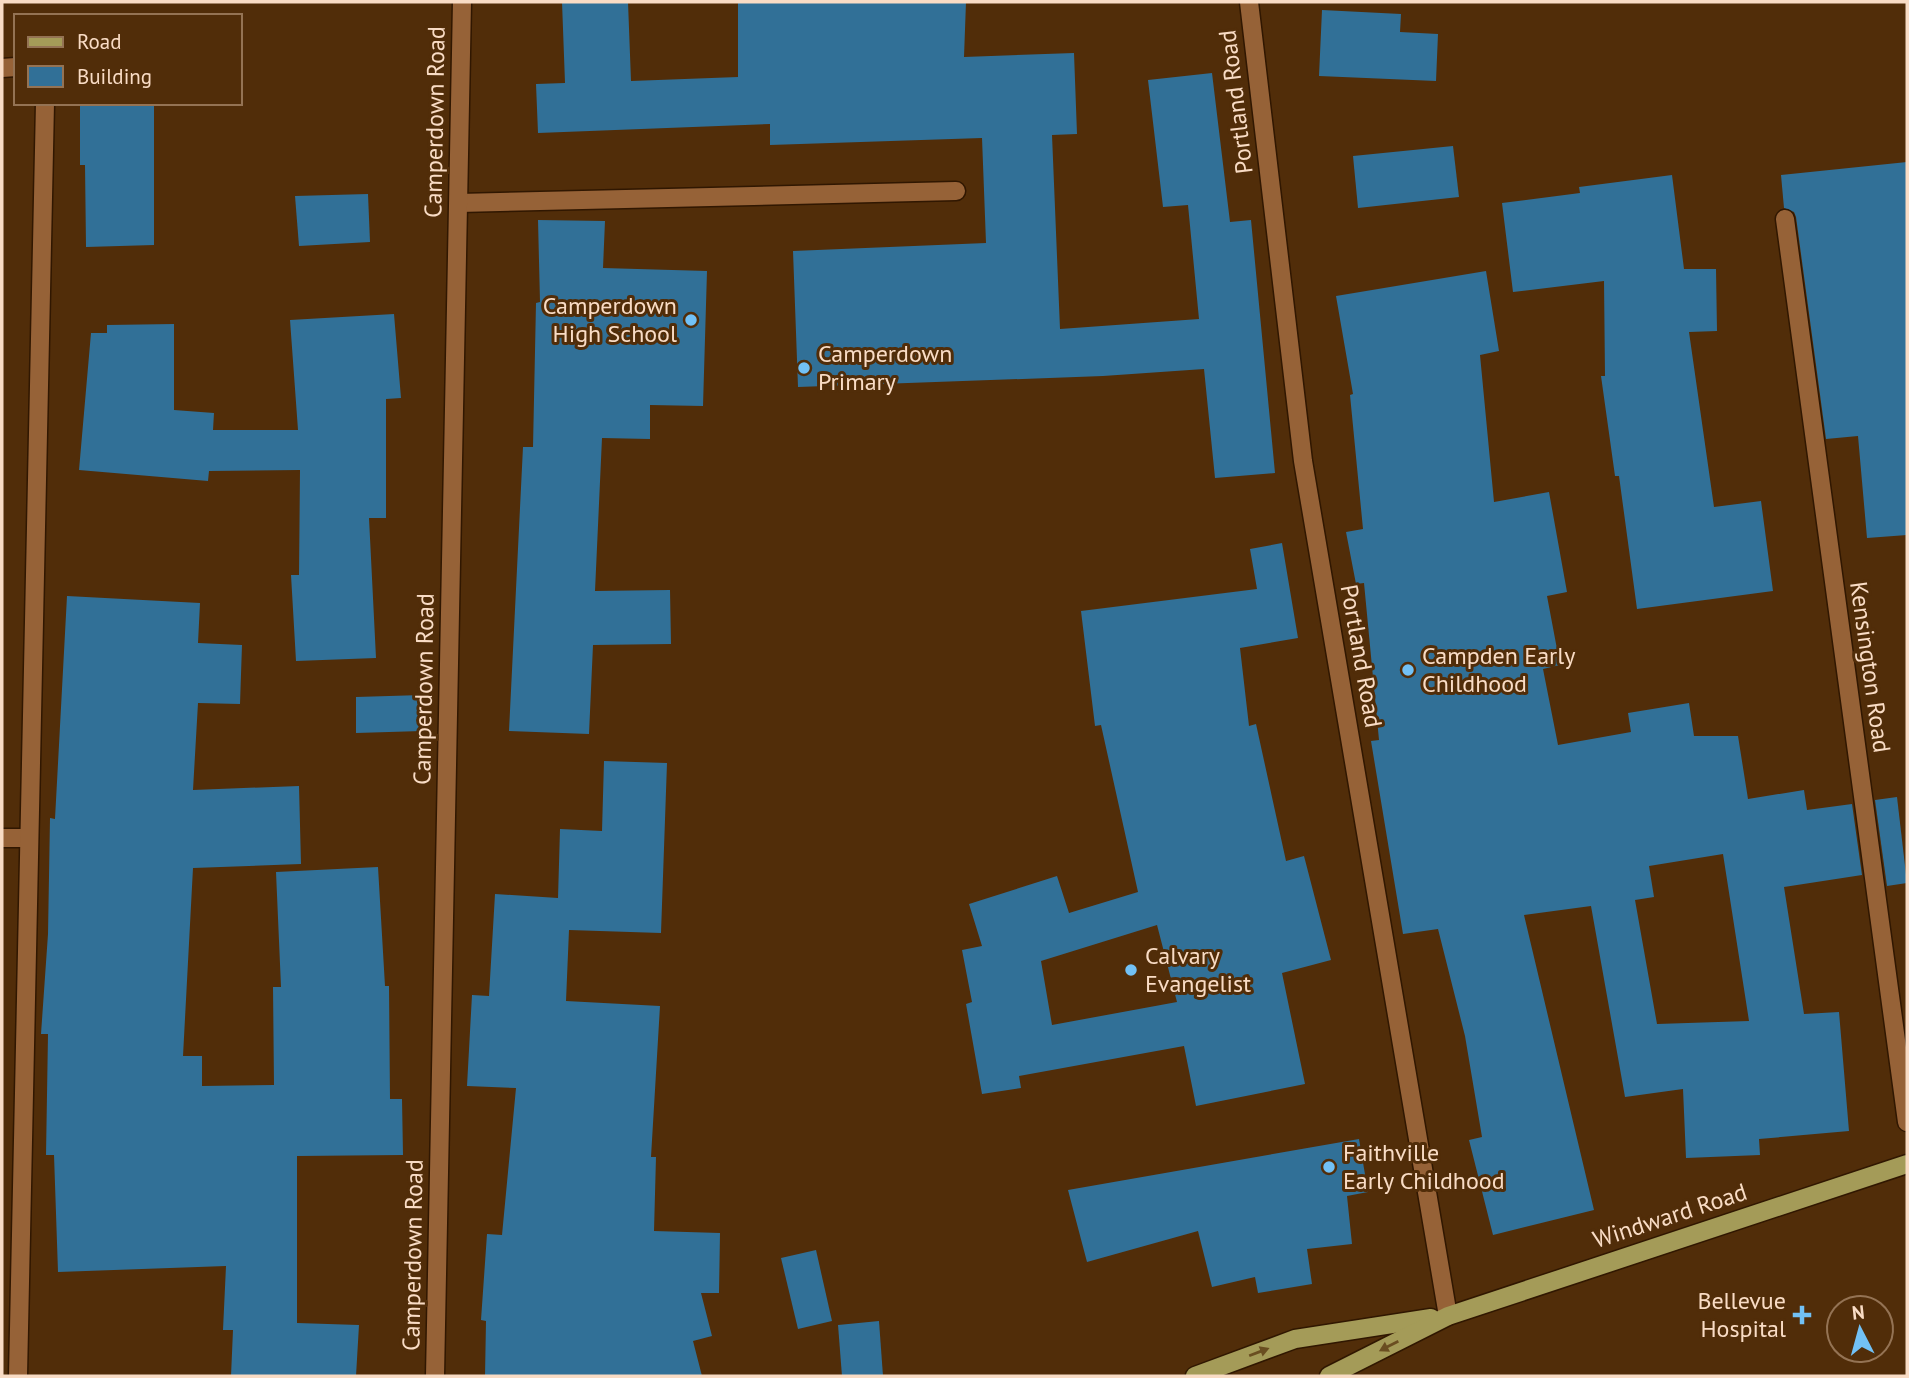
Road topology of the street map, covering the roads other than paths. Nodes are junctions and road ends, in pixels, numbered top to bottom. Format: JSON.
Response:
{"nodes":[{"id":1,"x":462,"y":2,"type":"edge"},
{"id":2,"x":1249,"y":2,"type":"edge"},
{"id":3,"x":45,"y":105,"type":"edge"},
{"id":4,"x":956,"y":191,"type":"dead end"},
{"id":5,"x":458,"y":203,"type":"junction"},
{"id":6,"x":1785,"y":219,"type":"dead end"},
{"id":7,"x":2,"y":838,"type":"edge"},
{"id":8,"x":29,"y":838,"type":"junction"},
{"id":9,"x":1907,"y":1122,"type":"edge"},
{"id":10,"x":1907,"y":1164,"type":"edge"},
{"id":11,"x":1448,"y":1316,"type":"junction"},
{"id":12,"x":18,"y":1376,"type":"edge"},
{"id":13,"x":435,"y":1376,"type":"edge"},
{"id":14,"x":1195,"y":1376,"type":"edge"},
{"id":15,"x":1329,"y":1376,"type":"edge"}],
"edges":[{"from":1,"to":5,"type":"street","name":"Camperdown Road"},
{"from":2,"to":11,"type":"street","name":"Portland Road"},
{"from":3,"to":8,"type":"street"},
{"from":4,"to":5,"type":"street"},
{"from":5,"to":13,"type":"street","name":"Camperdown Road"},
{"from":6,"to":9,"type":"street","name":"Kensington Road"},
{"from":7,"to":8,"type":"street"},
{"from":8,"to":12,"type":"street"},
{"from":10,"to":11,"type":"main road","name":"Windward Road"},
{"from":14,"to":11,"type":"main road","name":"Windward Road","one_way":true},
{"from":11,"to":15,"type":"main road","name":"Windward Road","one_way":true}]}
